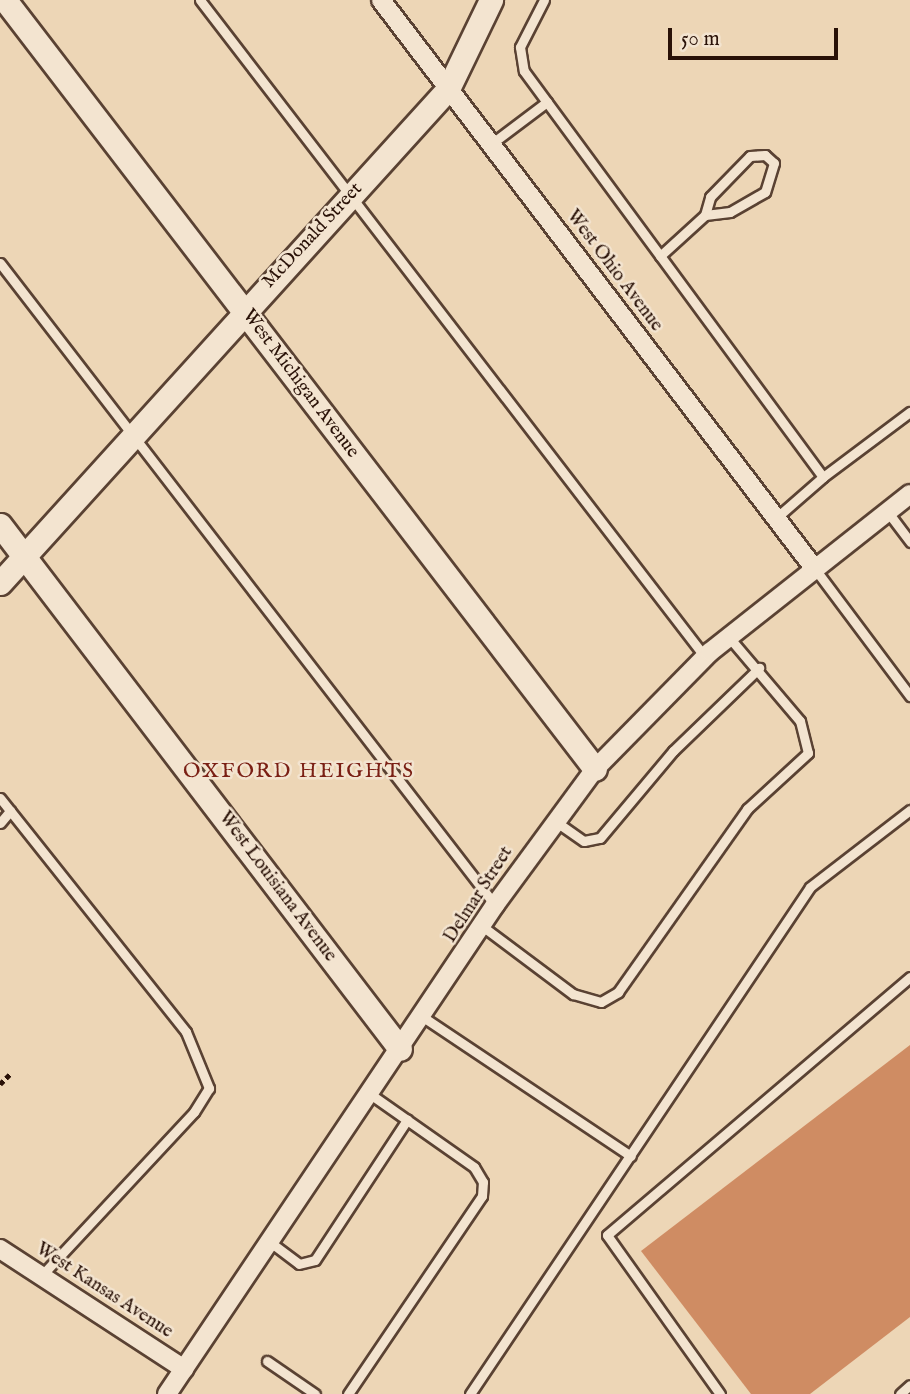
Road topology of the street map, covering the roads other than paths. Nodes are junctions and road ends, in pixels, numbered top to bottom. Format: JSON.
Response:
{"nodes":[{"id":1,"x":5,"y":0,"type":"edge"},
{"id":2,"x":200,"y":0,"type":"edge"},
{"id":3,"x":381,"y":0,"type":"edge"},
{"id":4,"x":491,"y":0,"type":"edge"},
{"id":5,"x":544,"y":0,"type":"edge"},
{"id":6,"x":449,"y":89,"type":"junction"},
{"id":7,"x":547,"y":102,"type":"junction"},
{"id":8,"x":491,"y":144,"type":"junction"},
{"id":9,"x":350,"y":196,"type":"junction"},
{"id":10,"x":705,"y":215,"type":"junction"},
{"id":11,"x":660,"y":256,"type":"junction"},
{"id":12,"x":0,"y":263,"type":"edge"},
{"id":13,"x":244,"y":312,"type":"junction"},
{"id":14,"x":910,"y":412,"type":"edge"},
{"id":15,"x":132,"y":436,"type":"junction"},
{"id":16,"x":823,"y":477,"type":"junction"},
{"id":17,"x":910,"y":494,"type":"edge"},
{"id":18,"x":887,"y":511,"type":"junction"},
{"id":19,"x":776,"y":518,"type":"junction"},
{"id":20,"x":0,"y":525,"type":"edge"},
{"id":21,"x":910,"y":542,"type":"edge"},
{"id":22,"x":24,"y":556,"type":"junction"},
{"id":23,"x":814,"y":568,"type":"junction"},
{"id":24,"x":0,"y":583,"type":"edge"},
{"id":25,"x":728,"y":636,"type":"junction"},
{"id":26,"x":705,"y":657,"type":"junction"},
{"id":27,"x":759,"y":668,"type":"junction"},
{"id":28,"x":910,"y":696,"type":"edge"},
{"id":29,"x":596,"y":769,"type":"junction"},
{"id":30,"x":0,"y":797,"type":"edge"},
{"id":31,"x":910,"y":810,"type":"edge"},
{"id":32,"x":10,"y":811,"type":"junction"},
{"id":33,"x":555,"y":821,"type":"junction"},
{"id":34,"x":0,"y":823,"type":"edge"},
{"id":35,"x":495,"y":905,"type":"junction"},
{"id":36,"x":482,"y":926,"type":"junction"},
{"id":37,"x":910,"y":977,"type":"edge"},
{"id":38,"x":423,"y":1017,"type":"junction"},
{"id":39,"x":400,"y":1049,"type":"junction"},
{"id":40,"x":370,"y":1094,"type":"junction"},
{"id":41,"x":407,"y":1120,"type":"junction"},
{"id":42,"x":631,"y":1156,"type":"junction"},
{"id":43,"x":270,"y":1242,"type":"junction"},
{"id":44,"x":0,"y":1249,"type":"edge"},
{"id":45,"x":41,"y":1276,"type":"junction"},
{"id":46,"x":267,"y":1361,"type":"dead end"},
{"id":47,"x":184,"y":1369,"type":"junction"},
{"id":48,"x":910,"y":1385,"type":"edge"},
{"id":49,"x":167,"y":1394,"type":"edge"},
{"id":50,"x":315,"y":1394,"type":"edge"},
{"id":51,"x":348,"y":1394,"type":"edge"},
{"id":52,"x":471,"y":1394,"type":"edge"},
{"id":53,"x":719,"y":1394,"type":"edge"},
{"id":54,"x":900,"y":1394,"type":"edge"}],
"edges":[{"from":1,"to":13,"type":"street","name":"West Michigan Avenue"},
{"from":2,"to":9,"type":"lane"},
{"from":3,"to":6,"type":"street","name":"West Ohio Avenue"},
{"from":4,"to":6,"type":"street","name":"McDonald Street"},
{"from":5,"to":7,"type":"lane"},
{"from":6,"to":8,"type":"street","name":"West Ohio Avenue"},
{"from":6,"to":9,"type":"street","name":"McDonald Street"},
{"from":7,"to":8,"type":"lane"},
{"from":7,"to":11,"type":"lane"},
{"from":8,"to":19,"type":"street","name":"West Ohio Avenue"},
{"from":9,"to":13,"type":"street","name":"McDonald Street"},
{"from":9,"to":26,"type":"lane"},
{"from":10,"to":10,"type":"lane"},
{"from":10,"to":11,"type":"lane"},
{"from":11,"to":16,"type":"lane"},
{"from":12,"to":15,"type":"lane"},
{"from":13,"to":15,"type":"street","name":"McDonald Street"},
{"from":13,"to":29,"type":"street","name":"West Michigan Avenue"},
{"from":14,"to":16,"type":"lane"},
{"from":15,"to":22,"type":"street","name":"McDonald Street"},
{"from":15,"to":35,"type":"lane"},
{"from":16,"to":19,"type":"lane"},
{"from":17,"to":18,"type":"street","name":"Delmar Street"},
{"from":18,"to":21,"type":"lane"},
{"from":18,"to":23,"type":"street","name":"Delmar Street"},
{"from":19,"to":23,"type":"street","name":"West Ohio Avenue"},
{"from":20,"to":22,"type":"street","name":"West Louisiana Avenue"},
{"from":22,"to":24,"type":"street","name":"McDonald Street"},
{"from":22,"to":39,"type":"street","name":"West Louisiana Avenue"},
{"from":23,"to":25,"type":"street","name":"Delmar Street"},
{"from":23,"to":28,"type":"lane"},
{"from":25,"to":26,"type":"street","name":"Delmar Street"},
{"from":25,"to":27,"type":"lane"},
{"from":26,"to":29,"type":"street","name":"Delmar Street"},
{"from":27,"to":33,"type":"lane"},
{"from":27,"to":36,"type":"lane"},
{"from":29,"to":33,"type":"street","name":"Delmar Street"},
{"from":30,"to":32,"type":"lane"},
{"from":31,"to":42,"type":"lane"},
{"from":32,"to":34,"type":"lane"},
{"from":32,"to":45,"type":"lane"},
{"from":33,"to":35,"type":"street","name":"Delmar Street"},
{"from":35,"to":36,"type":"street","name":"Delmar Street"},
{"from":36,"to":38,"type":"street","name":"Delmar Street"},
{"from":37,"to":53,"type":"lane"},
{"from":38,"to":39,"type":"street","name":"Delmar Street"},
{"from":38,"to":42,"type":"lane"},
{"from":39,"to":40,"type":"street","name":"Delmar Street"},
{"from":40,"to":41,"type":"lane"},
{"from":40,"to":43,"type":"street","name":"Delmar Street"},
{"from":41,"to":43,"type":"lane"},
{"from":41,"to":51,"type":"lane"},
{"from":42,"to":52,"type":"lane"},
{"from":43,"to":47,"type":"street","name":"Delmar Street"},
{"from":44,"to":45,"type":"street","name":"West Kansas Avenue"},
{"from":45,"to":47,"type":"street","name":"West Kansas Avenue"},
{"from":46,"to":50,"type":"lane"},
{"from":47,"to":49,"type":"street","name":"Delmar Street"},
{"from":48,"to":54,"type":"lane"}]}
